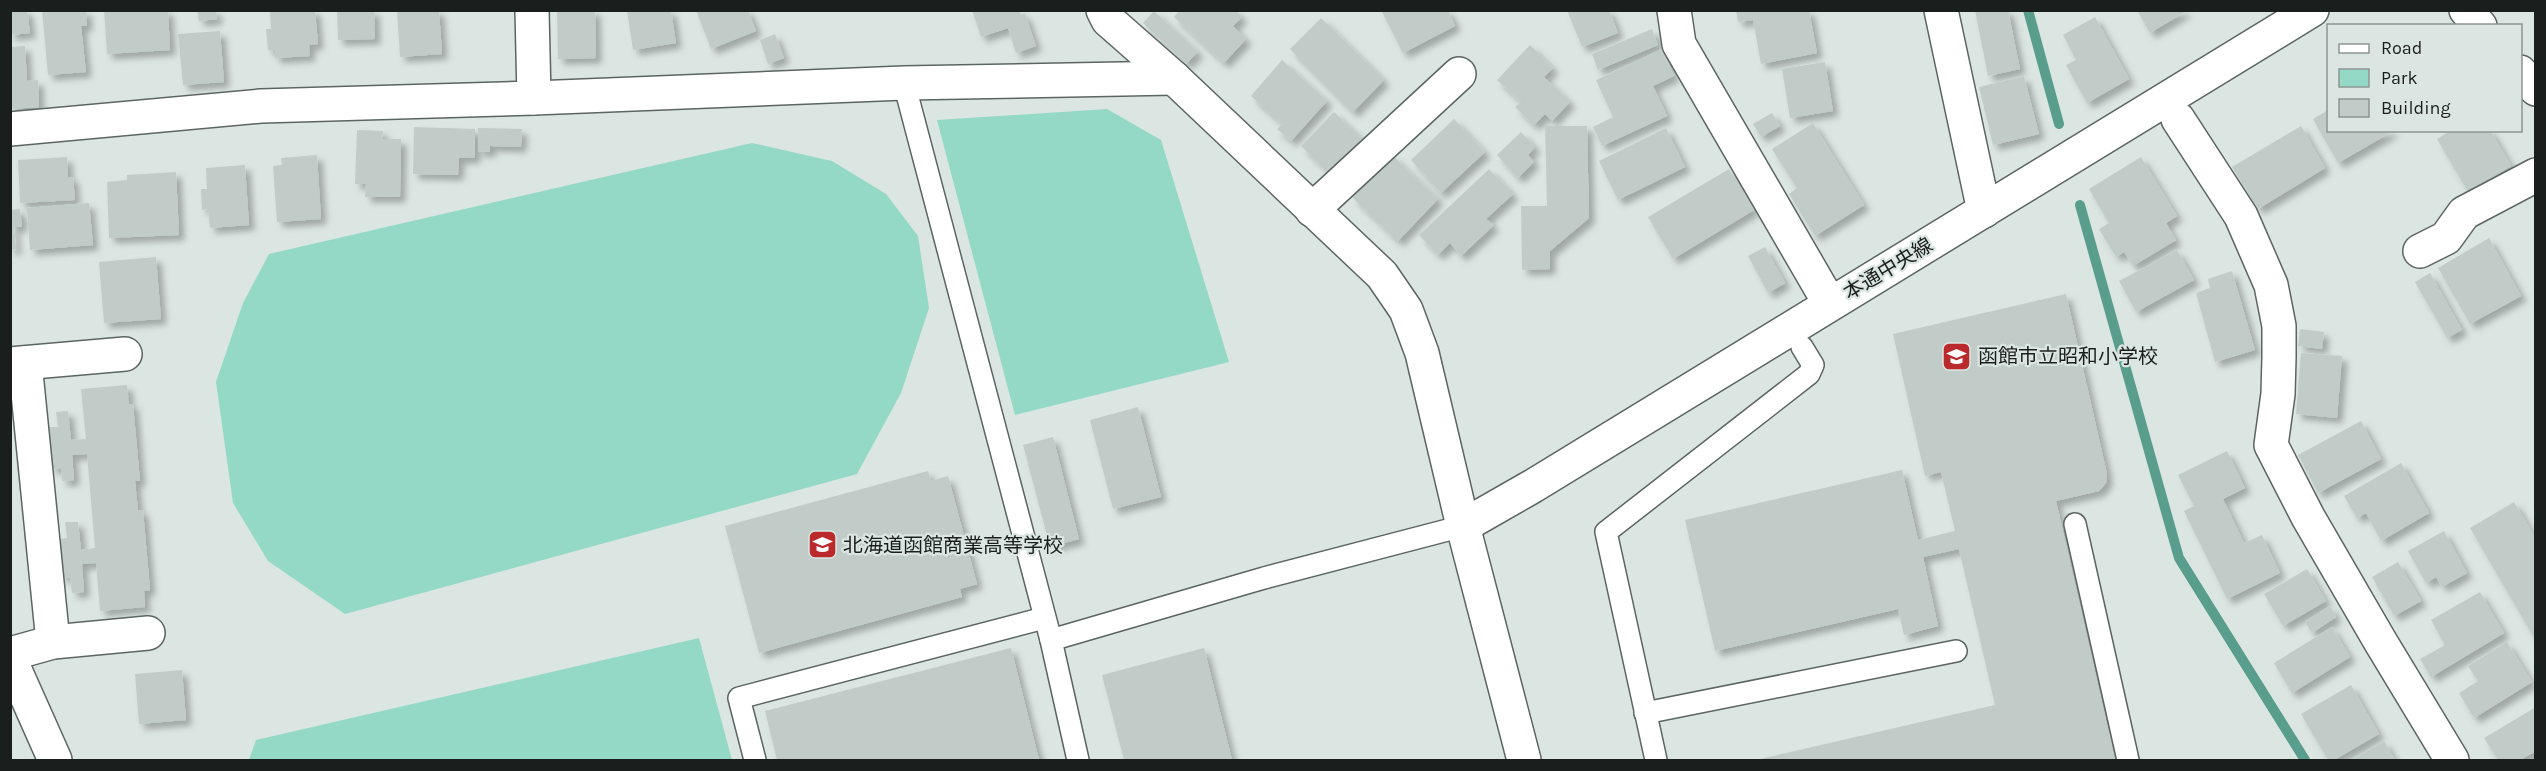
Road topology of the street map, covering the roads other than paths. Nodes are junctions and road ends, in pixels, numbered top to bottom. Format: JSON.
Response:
{"nodes":[{"id":1,"x":532,"y":10,"type":"edge"},
{"id":2,"x":1103,"y":10,"type":"edge"},
{"id":3,"x":1674,"y":10,"type":"edge"},
{"id":4,"x":1941,"y":10,"type":"edge"},
{"id":5,"x":2312,"y":10,"type":"edge"},
{"id":6,"x":2466,"y":10,"type":"edge"},
{"id":7,"x":2478,"y":24,"type":"edge"},
{"id":8,"x":1459,"y":74,"type":"dead end"},
{"id":9,"x":2522,"y":74,"type":"edge"},
{"id":10,"x":1174,"y":78,"type":"junction"},
{"id":11,"x":904,"y":83,"type":"junction"},
{"id":12,"x":2535,"y":89,"type":"edge"},
{"id":13,"x":534,"y":98,"type":"junction"},
{"id":14,"x":2178,"y":118,"type":"dead end"},
{"id":15,"x":10,"y":129,"type":"edge"},
{"id":16,"x":2535,"y":175,"type":"edge"},
{"id":17,"x":1312,"y":210,"type":"junction"},
{"id":18,"x":1984,"y":211,"type":"junction"},
{"id":19,"x":2421,"y":251,"type":"dead end"},
{"id":20,"x":1830,"y":304,"type":"junction"},
{"id":21,"x":1802,"y":347,"type":"dead end"},
{"id":22,"x":125,"y":354,"type":"dead end"},
{"id":23,"x":18,"y":364,"type":"edge"},
{"id":24,"x":2075,"y":524,"type":"dead end"},
{"id":25,"x":1463,"y":526,"type":"junction"},
{"id":26,"x":1044,"y":618,"type":"junction"},
{"id":27,"x":148,"y":633,"type":"dead end"},
{"id":28,"x":1051,"y":640,"type":"junction"},
{"id":29,"x":53,"y":642,"type":"junction"},
{"id":30,"x":1956,"y":651,"type":"dead end"},
{"id":31,"x":10,"y":654,"type":"edge"},
{"id":32,"x":10,"y":659,"type":"edge"},
{"id":33,"x":1645,"y":713,"type":"junction"},
{"id":34,"x":55,"y":760,"type":"edge"},
{"id":35,"x":755,"y":760,"type":"edge"},
{"id":36,"x":1078,"y":760,"type":"edge"},
{"id":37,"x":1524,"y":760,"type":"edge"},
{"id":38,"x":1656,"y":760,"type":"edge"},
{"id":39,"x":2128,"y":760,"type":"edge"},
{"id":40,"x":2452,"y":760,"type":"edge"}],
"edges":[{"from":1,"to":13,"type":"street"},
{"from":2,"to":10,"type":"street"},
{"from":3,"to":20,"type":"street"},
{"from":4,"to":18,"type":"street"},
{"from":5,"to":18,"type":"street","name":"本通中央線"},
{"from":6,"to":7,"type":"street"},
{"from":8,"to":17,"type":"street"},
{"from":9,"to":12,"type":"street"},
{"from":10,"to":11,"type":"street"},
{"from":10,"to":17,"type":"street"},
{"from":11,"to":13,"type":"street"},
{"from":11,"to":26,"type":"lane"},
{"from":13,"to":15,"type":"street"},
{"from":14,"to":40,"type":"street"},
{"from":16,"to":19,"type":"street"},
{"from":17,"to":25,"type":"street"},
{"from":18,"to":20,"type":"street","name":"本通中央線"},
{"from":20,"to":25,"type":"street","name":"本通中央線"},
{"from":21,"to":33,"type":"lane"},
{"from":22,"to":23,"type":"street"},
{"from":23,"to":29,"type":"street"},
{"from":24,"to":39,"type":"lane"},
{"from":25,"to":28,"type":"lane"},
{"from":25,"to":37,"type":"street"},
{"from":26,"to":28,"type":"lane"},
{"from":26,"to":35,"type":"lane"},
{"from":27,"to":29,"type":"street"},
{"from":28,"to":36,"type":"lane"},
{"from":29,"to":31,"type":"street"},
{"from":30,"to":33,"type":"lane"},
{"from":32,"to":34,"type":"street"},
{"from":33,"to":38,"type":"lane"}]}
